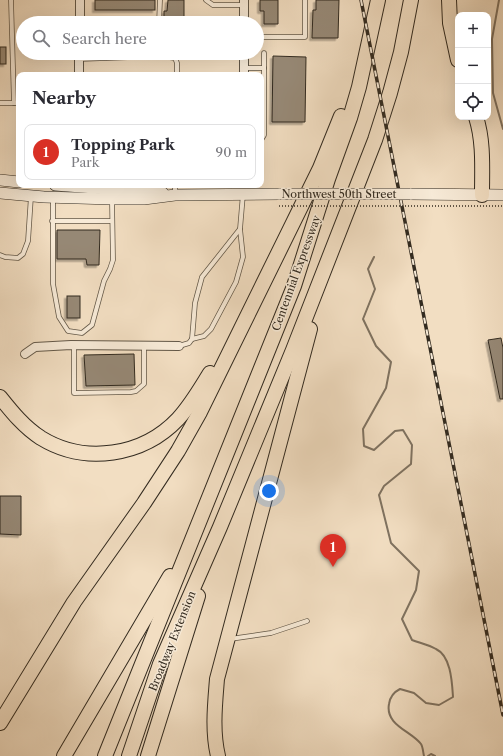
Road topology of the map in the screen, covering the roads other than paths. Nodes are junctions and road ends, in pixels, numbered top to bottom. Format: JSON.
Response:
{"nodes":[{"id":1,"x":11,"y":0,"type":"edge"},
{"id":2,"x":80,"y":0,"type":"edge"},
{"id":3,"x":160,"y":0,"type":"edge"},
{"id":4,"x":206,"y":0,"type":"edge"},
{"id":5,"x":304,"y":0,"type":"edge"},
{"id":6,"x":378,"y":0,"type":"edge"},
{"id":7,"x":411,"y":0,"type":"edge"},
{"id":8,"x":449,"y":0,"type":"edge"},
{"id":9,"x":244,"y":2,"type":"edge"},
{"id":10,"x":80,"y":16,"type":"edge"},
{"id":11,"x":159,"y":16,"type":"edge"},
{"id":12,"x":244,"y":16,"type":"edge"},
{"id":13,"x":264,"y":37,"type":"edge"},
{"id":14,"x":455,"y":48,"type":"edge"},
{"id":15,"x":264,"y":53,"type":"dead end"},
{"id":16,"x":365,"y":58,"type":"junction"},
{"id":17,"x":80,"y":60,"type":"edge"},
{"id":18,"x":176,"y":60,"type":"edge"},
{"id":19,"x":244,"y":60,"type":"edge"},
{"id":20,"x":264,"y":68,"type":"junction"},
{"id":21,"x":244,"y":71,"type":"edge"},
{"id":22,"x":80,"y":72,"type":"edge"},
{"id":23,"x":177,"y":72,"type":"edge"},
{"id":24,"x":264,"y":72,"type":"edge"},
{"id":25,"x":264,"y":72,"type":"edge"},
{"id":26,"x":0,"y":103,"type":"edge"},
{"id":27,"x":14,"y":103,"type":"joint"},
{"id":28,"x":477,"y":120,"type":"edge"},
{"id":29,"x":264,"y":135,"type":"edge"},
{"id":30,"x":0,"y":180,"type":"edge"},
{"id":31,"x":16,"y":182,"type":"edge"},
{"id":32,"x":79,"y":188,"type":"edge"},
{"id":33,"x":112,"y":188,"type":"edge"},
{"id":34,"x":243,"y":189,"type":"edge"},
{"id":35,"x":175,"y":190,"type":"edge"},
{"id":36,"x":0,"y":193,"type":"edge"},
{"id":37,"x":482,"y":194,"type":"junction"},
{"id":38,"x":503,"y":195,"type":"edge"},
{"id":39,"x":31,"y":196,"type":"junction"},
{"id":40,"x":53,"y":198,"type":"junction"},
{"id":41,"x":79,"y":199,"type":"junction"},
{"id":42,"x":112,"y":200,"type":"junction"},
{"id":43,"x":52,"y":221,"type":"junction"},
{"id":44,"x":112,"y":221,"type":"junction"},
{"id":45,"x":240,"y":229,"type":"junction"},
{"id":46,"x":0,"y":255,"type":"edge"},
{"id":47,"x":325,"y":270,"type":"junction"},
{"id":48,"x":267,"y":276,"type":"junction"},
{"id":49,"x":192,"y":339,"type":"junction"},
{"id":50,"x":74,"y":346,"type":"junction"},
{"id":51,"x":144,"y":346,"type":"junction"},
{"id":52,"x":179,"y":346,"type":"joint"},
{"id":53,"x":24,"y":354,"type":"dead end"},
{"id":54,"x":0,"y":397,"type":"edge"},
{"id":55,"x":220,"y":527,"type":"junction"},
{"id":56,"x":191,"y":539,"type":"junction"},
{"id":57,"x":307,"y":621,"type":"dead end"},
{"id":58,"x":228,"y":639,"type":"junction"},
{"id":59,"x":0,"y":723,"type":"edge"},
{"id":60,"x":150,"y":750,"type":"edge"},
{"id":61,"x":64,"y":756,"type":"edge"},
{"id":62,"x":105,"y":756,"type":"edge"},
{"id":63,"x":129,"y":756,"type":"edge"},
{"id":64,"x":218,"y":756,"type":"edge"}],
"edges":[{"from":1,"to":27,"type":"lane"},
{"from":2,"to":10,"type":"street"},
{"from":3,"to":11,"type":"lane"},
{"from":4,"to":9,"type":"lane"},
{"from":5,"to":13,"type":"lane"},
{"from":6,"to":16,"type":"highway","name":"Centennial Expressway"},
{"from":7,"to":47,"type":"highway"},
{"from":8,"to":14,"type":"highway"},
{"from":9,"to":12,"type":"street"},
{"from":15,"to":20,"type":"lane"},
{"from":16,"to":48,"type":"highway"},
{"from":16,"to":56,"type":"highway","name":"Centennial Expressway"},
{"from":17,"to":22,"type":"street"},
{"from":18,"to":23,"type":"lane"},
{"from":19,"to":21,"type":"street"},
{"from":20,"to":21,"type":"lane"},
{"from":20,"to":25,"type":"lane"},
{"from":24,"to":29,"type":"lane"},
{"from":26,"to":27,"type":"lane"},
{"from":28,"to":37,"type":"highway"},
{"from":30,"to":31,"type":"main road"},
{"from":32,"to":41,"type":"street"},
{"from":33,"to":35,"type":"main road","name":"Northwest 50th Street"},
{"from":34,"to":35,"type":"main road","name":"Northwest 50th Street"},
{"from":34,"to":37,"type":"main road","name":"Northwest 50th Street","bridge":true},
{"from":34,"to":45,"type":"lane"},
{"from":35,"to":42,"type":"main road","name":"Northwest 50th Street"},
{"from":36,"to":39,"type":"main road","name":"Northwest 50th Street"},
{"from":37,"to":38,"type":"main road","name":"Northwest 50th Street"},
{"from":39,"to":40,"type":"main road","name":"Northwest 50th Street"},
{"from":39,"to":46,"type":"lane"},
{"from":40,"to":41,"type":"main road","name":"Northwest 50th Street"},
{"from":40,"to":43,"type":"lane"},
{"from":41,"to":42,"type":"main road","name":"Northwest 50th Street"},
{"from":42,"to":44,"type":"lane"},
{"from":43,"to":44,"type":"lane"},
{"from":43,"to":44,"type":"lane"},
{"from":45,"to":49,"type":"lane"},
{"from":45,"to":49,"type":"lane"},
{"from":47,"to":55,"type":"highway"},
{"from":47,"to":58,"type":"highway"},
{"from":48,"to":54,"type":"highway"},
{"from":48,"to":59,"type":"highway"},
{"from":49,"to":52,"type":"lane"},
{"from":50,"to":51,"type":"street"},
{"from":50,"to":51,"type":"lane"},
{"from":50,"to":53,"type":"street"},
{"from":51,"to":52,"type":"street"},
{"from":55,"to":60,"type":"highway"},
{"from":55,"to":63,"type":"highway","name":"Broadway Extension"},
{"from":56,"to":61,"type":"highway"},
{"from":56,"to":62,"type":"highway","name":"Broadway Extension"},
{"from":57,"to":58,"type":"lane"},
{"from":58,"to":64,"type":"highway"}]}
